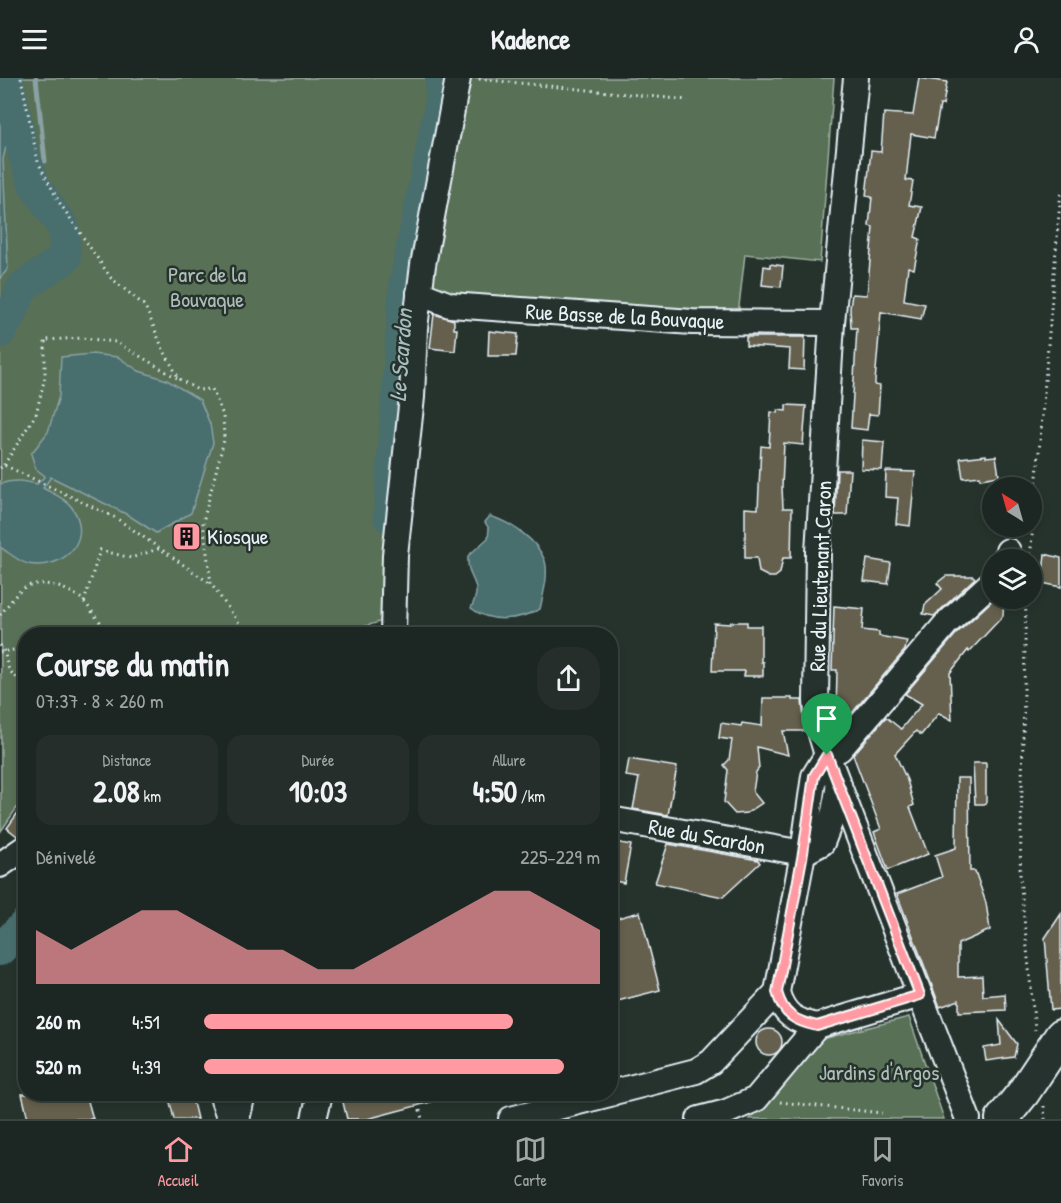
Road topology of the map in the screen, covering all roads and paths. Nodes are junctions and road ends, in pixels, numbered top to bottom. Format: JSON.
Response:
{"nodes":[{"id":1,"x":21,"y":78,"type":"edge"},
{"id":2,"x":458,"y":78,"type":"edge"},
{"id":3,"x":468,"y":78,"type":"edge"},
{"id":4,"x":856,"y":78,"type":"edge"},
{"id":5,"x":688,"y":100,"type":"dead end"},
{"id":6,"x":1061,"y":190,"type":"edge"},
{"id":7,"x":419,"y":293,"type":"junction"},
{"id":8,"x":832,"y":323,"type":"junction"},
{"id":9,"x":179,"y":379,"type":"junction"},
{"id":10,"x":2,"y":466,"type":"edge"},
{"id":11,"x":162,"y":548,"type":"junction"},
{"id":12,"x":1016,"y":549,"type":"edge"},
{"id":13,"x":211,"y":584,"type":"junction"},
{"id":14,"x":982,"y":591,"type":"edge"},
{"id":15,"x":84,"y":602,"type":"junction"},
{"id":16,"x":1026,"y":609,"type":"edge"},
{"id":17,"x":0,"y":615,"type":"edge"},
{"id":18,"x":100,"y":627,"type":"edge"},
{"id":19,"x":242,"y":627,"type":"edge"},
{"id":20,"x":393,"y":627,"type":"edge"},
{"id":21,"x":0,"y":645,"type":"edge"},
{"id":22,"x":18,"y":649,"type":"edge"},
{"id":23,"x":5,"y":651,"type":"junction"},
{"id":24,"x":0,"y":652,"type":"edge"},
{"id":25,"x":18,"y":678,"type":"edge"},
{"id":26,"x":827,"y":755,"type":"junction"},
{"id":27,"x":839,"y":784,"type":"junction"},
{"id":28,"x":618,"y":820,"type":"edge"},
{"id":29,"x":861,"y":845,"type":"junction"},
{"id":30,"x":813,"y":848,"type":"junction"},
{"id":31,"x":18,"y":853,"type":"edge"},
{"id":32,"x":0,"y":865,"type":"edge"},
{"id":33,"x":777,"y":992,"type":"junction"},
{"id":34,"x":920,"y":995,"type":"junction"},
{"id":35,"x":817,"y":1026,"type":"junction"},
{"id":36,"x":1054,"y":1036,"type":"edge"},
{"id":37,"x":618,"y":1091,"type":"edge"},
{"id":38,"x":756,"y":1099,"type":"junction"},
{"id":39,"x":223,"y":1101,"type":"edge"},
{"id":40,"x":241,"y":1101,"type":"edge"},
{"id":41,"x":318,"y":1101,"type":"edge"},
{"id":42,"x":580,"y":1101,"type":"edge"},
{"id":43,"x":420,"y":1110,"type":"dead end"},
{"id":44,"x":882,"y":1113,"type":"dead end"},
{"id":45,"x":230,"y":1119,"type":"edge"},
{"id":46,"x":237,"y":1119,"type":"edge"},
{"id":47,"x":314,"y":1119,"type":"edge"},
{"id":48,"x":422,"y":1119,"type":"edge"},
{"id":49,"x":511,"y":1119,"type":"edge"},
{"id":50,"x":699,"y":1119,"type":"edge"},
{"id":51,"x":968,"y":1119,"type":"edge"},
{"id":52,"x":1002,"y":1119,"type":"edge"}],
"edges":[{"from":1,"to":9,"type":"path"},
{"from":2,"to":7,"type":"street"},
{"from":3,"to":5,"type":"path"},
{"from":4,"to":8,"type":"street","name":"Rue du Lieutenant Caron"},
{"from":6,"to":12,"type":"path"},
{"from":7,"to":8,"type":"street","name":"Rue Basse de la Bouvaque"},
{"from":7,"to":20,"type":"street"},
{"from":8,"to":26,"type":"street","name":"Rue du Lieutenant Caron"},
{"from":9,"to":10,"type":"path"},
{"from":9,"to":13,"type":"path"},
{"from":10,"to":11,"type":"path"},
{"from":11,"to":13,"type":"path"},
{"from":11,"to":15,"type":"path"},
{"from":13,"to":19,"type":"path"},
{"from":14,"to":26,"type":"street"},
{"from":15,"to":17,"type":"path"},
{"from":15,"to":18,"type":"path"},
{"from":16,"to":36,"type":"path"},
{"from":21,"to":23,"type":"path"},
{"from":22,"to":23,"type":"path"},
{"from":23,"to":24,"type":"path"},
{"from":23,"to":25,"type":"path"},
{"from":26,"to":27,"type":"street","name":"Rue du Lieutenant Caron"},
{"from":26,"to":30,"type":"street"},
{"from":27,"to":29,"type":"street","name":"Rue du Lieutenant Caron"},
{"from":27,"to":30,"type":"street"},
{"from":28,"to":30,"type":"street","name":"Rue du Scardon"},
{"from":29,"to":30,"type":"street","name":"Rue du Scardon"},
{"from":29,"to":34,"type":"street","name":"Rue du Lieutenant Caron"},
{"from":30,"to":33,"type":"street"},
{"from":31,"to":32,"type":"street"},
{"from":33,"to":35,"type":"street"},
{"from":33,"to":37,"type":"street"},
{"from":34,"to":35,"type":"street"},
{"from":34,"to":51,"type":"street","name":"Rue du Lieutenant Caron"},
{"from":35,"to":38,"type":"street"},
{"from":36,"to":52,"type":"main road"},
{"from":38,"to":44,"type":"path"},
{"from":38,"to":50,"type":"street"},
{"from":39,"to":45,"type":"street"},
{"from":40,"to":46,"type":"street"},
{"from":41,"to":47,"type":"street"},
{"from":42,"to":49,"type":"street"},
{"from":43,"to":48,"type":"path"}]}
